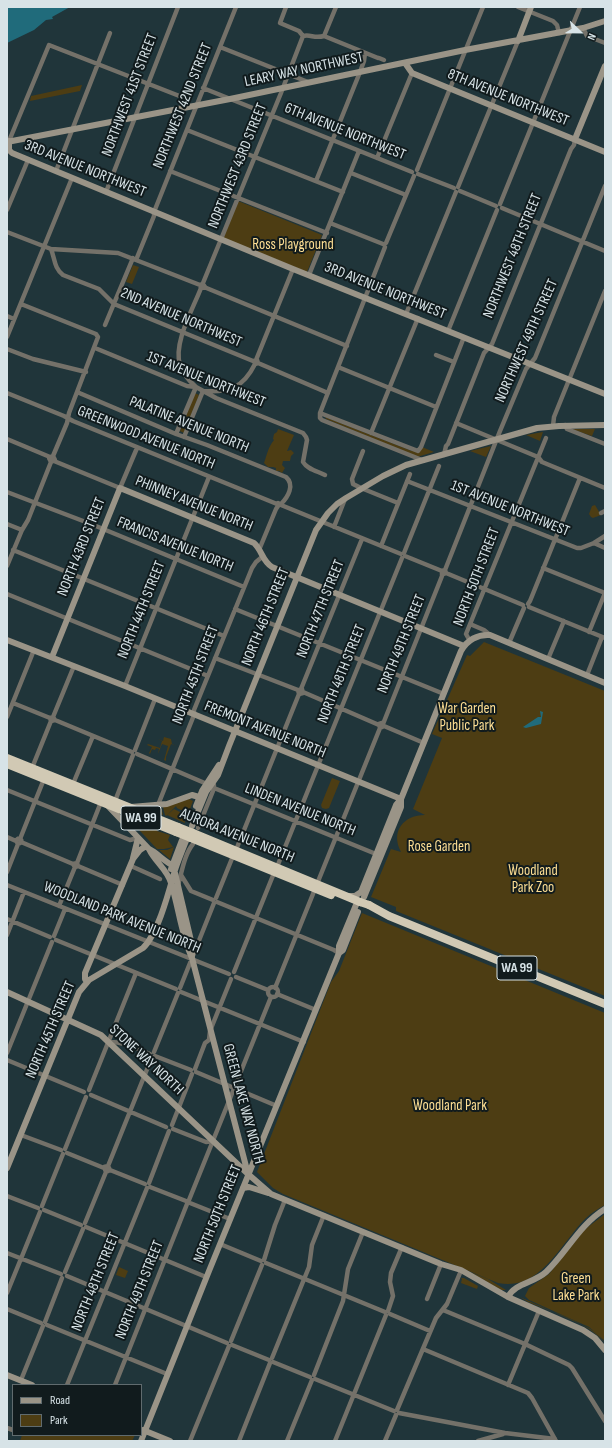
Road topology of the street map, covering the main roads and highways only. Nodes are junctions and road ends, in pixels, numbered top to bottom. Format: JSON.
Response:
{"nodes":[{"id":1,"x":530,"y":9,"type":"edge"},
{"id":2,"x":605,"y":20,"type":"edge"},
{"id":3,"x":518,"y":41,"type":"junction"},
{"id":4,"x":405,"y":63,"type":"junction"},
{"id":5,"x":605,"y":66,"type":"edge"},
{"id":6,"x":575,"y":139,"type":"junction"},
{"id":7,"x":8,"y":142,"type":"edge"},
{"id":8,"x":605,"y":152,"type":"edge"},
{"id":9,"x":605,"y":394,"type":"edge"},
{"id":10,"x":605,"y":424,"type":"edge"},
{"id":11,"x":120,"y":488,"type":"joint"},
{"id":12,"x":296,"y":577,"type":"junction"},
{"id":13,"x":7,"y":640,"type":"edge"},
{"id":14,"x":464,"y":646,"type":"junction"},
{"id":15,"x":52,"y":657,"type":"junction"},
{"id":16,"x":605,"y":682,"type":"edge"},
{"id":17,"x":235,"y":731,"type":"junction"},
{"id":18,"x":7,"y":758,"type":"edge"},
{"id":19,"x":7,"y":764,"type":"edge"},
{"id":20,"x":401,"y":799,"type":"junction"},
{"id":21,"x":200,"y":800,"type":"junction"},
{"id":22,"x":104,"y":803,"type":"junction"},
{"id":23,"x":131,"y":807,"type":"junction"},
{"id":24,"x":177,"y":830,"type":"junction"},
{"id":25,"x":192,"y":835,"type":"junction"},
{"id":26,"x":138,"y":838,"type":"junction"},
{"id":27,"x":148,"y":848,"type":"junction"},
{"id":28,"x":134,"y":859,"type":"junction"},
{"id":29,"x":174,"y":867,"type":"junction"},
{"id":30,"x":171,"y":882,"type":"junction"},
{"id":31,"x":316,"y":886,"type":"junction"},
{"id":32,"x":346,"y":896,"type":"junction"},
{"id":33,"x":359,"y":904,"type":"junction"},
{"id":34,"x":192,"y":958,"type":"junction"},
{"id":35,"x":87,"y":982,"type":"junction"},
{"id":36,"x":7,"y":992,"type":"edge"},
{"id":37,"x":605,"y":1004,"type":"edge"},
{"id":38,"x":68,"y":1019,"type":"junction"},
{"id":39,"x":9,"y":1157,"type":"edge"},
{"id":40,"x":7,"y":1168,"type":"edge"},
{"id":41,"x":248,"y":1174,"type":"junction"},
{"id":42,"x":242,"y":1188,"type":"junction"},
{"id":43,"x":271,"y":1194,"type":"junction"},
{"id":44,"x":605,"y":1209,"type":"edge"},
{"id":45,"x":508,"y":1297,"type":"junction"},
{"id":46,"x":605,"y":1350,"type":"edge"},
{"id":47,"x":7,"y":1375,"type":"edge"},
{"id":48,"x":30,"y":1384,"type":"edge"},
{"id":49,"x":143,"y":1431,"type":"edge"},
{"id":50,"x":141,"y":1441,"type":"edge"},
{"id":51,"x":170,"y":1441,"type":"edge"}],
"edges":[{"from":1,"to":3,"type":"main road"},
{"from":2,"to":3,"type":"main road","name":"LEARY WAY NORTHWEST"},
{"from":3,"to":4,"type":"main road","name":"LEARY WAY NORTHWEST"},
{"from":4,"to":6,"type":"main road","name":"8TH AVENUE NORTHWEST"},
{"from":4,"to":7,"type":"main road","name":"LEARY WAY NORTHWEST"},
{"from":5,"to":6,"type":"main road","name":"NORTHWEST 48TH STREET"},
{"from":6,"to":8,"type":"main road","name":"8TH AVENUE NORTHWEST"},
{"from":7,"to":9,"type":"main road","name":"3RD AVENUE NORTHWEST"},
{"from":10,"to":12,"type":"main road","name":"NORTH 46TH STREET"},
{"from":11,"to":12,"type":"main road","name":"PHINNEY AVENUE NORTH"},
{"from":11,"to":15,"type":"main road","name":"NORTH 43RD STREET"},
{"from":12,"to":14,"type":"main road","name":"PHINNEY AVENUE NORTH"},
{"from":12,"to":17,"type":"main road","name":"NORTH 46TH STREET"},
{"from":13,"to":15,"type":"main road","name":"FREMONT AVENUE NORTH"},
{"from":14,"to":16,"type":"main road"},
{"from":14,"to":20,"type":"main road","name":"NORTH 50TH STREET"},
{"from":15,"to":17,"type":"main road","name":"FREMONT AVENUE NORTH"},
{"from":17,"to":20,"type":"main road","name":"FREMONT AVENUE NORTH"},
{"from":17,"to":21,"type":"main road","name":"NORTH 46TH STREET"},
{"from":18,"to":23,"type":"highway","name":"AURORA AVENUE NORTH","number":"WA 99"},
{"from":19,"to":22,"type":"highway","name":"AURORA AVENUE NORTH","number":"WA 99"},
{"from":20,"to":32,"type":"main road","name":"NORTH 50TH STREET"},
{"from":20,"to":33,"type":"main road","name":"NORTH 50TH STREET"},
{"from":21,"to":23,"type":"main road"},
{"from":21,"to":25,"type":"main road","name":"NORTH 46TH STREET"},
{"from":22,"to":24,"type":"highway","name":"AURORA AVENUE NORTH","number":"WA 99"},
{"from":22,"to":26,"type":"main road","name":"GREEN LAKE WAY NORTH"},
{"from":23,"to":24,"type":"highway","name":"AURORA AVENUE NORTH","number":"WA 99"},
{"from":24,"to":25,"type":"highway","name":"AURORA AVENUE NORTH","number":"WA 99","bridge":true},
{"from":25,"to":29,"type":"main road","name":"NORTH 46TH STREET"},
{"from":25,"to":31,"type":"highway","name":"AURORA AVENUE NORTH","number":"WA 99"},
{"from":26,"to":27,"type":"main road","name":"GREEN LAKE WAY NORTH"},
{"from":26,"to":28,"type":"main road","name":"NORTH 45TH STREET"},
{"from":27,"to":28,"type":"main road","name":"NORTH 45TH STREET"},
{"from":27,"to":29,"type":"main road","name":"GREEN LAKE WAY NORTH"},
{"from":27,"to":30,"type":"main road","name":"GREEN LAKE WAY NORTH"},
{"from":28,"to":35,"type":"main road","name":"NORTH 45TH STREET"},
{"from":29,"to":30,"type":"main road","name":"NORTH 46TH STREET"},
{"from":29,"to":34,"type":"main road","name":"GREEN LAKE WAY NORTH"},
{"from":30,"to":34,"type":"main road","name":"GREEN LAKE WAY NORTH"},
{"from":30,"to":35,"type":"main road","name":"NORTH 46TH STREET"},
{"from":31,"to":32,"type":"highway","name":"AURORA AVENUE NORTH","number":"WA 99"},
{"from":31,"to":33,"type":"highway","name":"AURORA AVENUE NORTH","number":"WA 99"},
{"from":32,"to":33,"type":"highway","name":"AURORA AVENUE NORTH","number":"WA 99"},
{"from":33,"to":37,"type":"highway","name":"AURORA AVENUE NORTH","number":"WA 99","bridge":true},
{"from":33,"to":41,"type":"main road","name":"NORTH 50TH STREET"},
{"from":34,"to":41,"type":"main road","name":"GREEN LAKE WAY NORTH"},
{"from":35,"to":38,"type":"main road","name":"NORTH 45TH STREET"},
{"from":36,"to":38,"type":"main road","name":"STONE WAY NORTH"},
{"from":38,"to":39,"type":"main road","name":"NORTH 45TH STREET"},
{"from":38,"to":41,"type":"main road","name":"STONE WAY NORTH"},
{"from":39,"to":40,"type":"main road","name":"NORTH 45TH STREET"},
{"from":41,"to":42,"type":"main road","name":"NORTH 50TH STREET"},
{"from":41,"to":43,"type":"main road","name":"GREEN LAKE WAY NORTH"},
{"from":42,"to":43,"type":"main road"},
{"from":42,"to":49,"type":"main road","name":"NORTH 50TH STREET"},
{"from":43,"to":45,"type":"main road","name":"GREEN LAKE WAY NORTH"},
{"from":44,"to":45,"type":"main road"},
{"from":45,"to":46,"type":"main road","name":"GREEN LAKE WAY NORTH"},
{"from":47,"to":48,"type":"main road"},
{"from":49,"to":50,"type":"main road","name":"NORTH 50TH STREET"},
{"from":49,"to":51,"type":"main road"}]}
